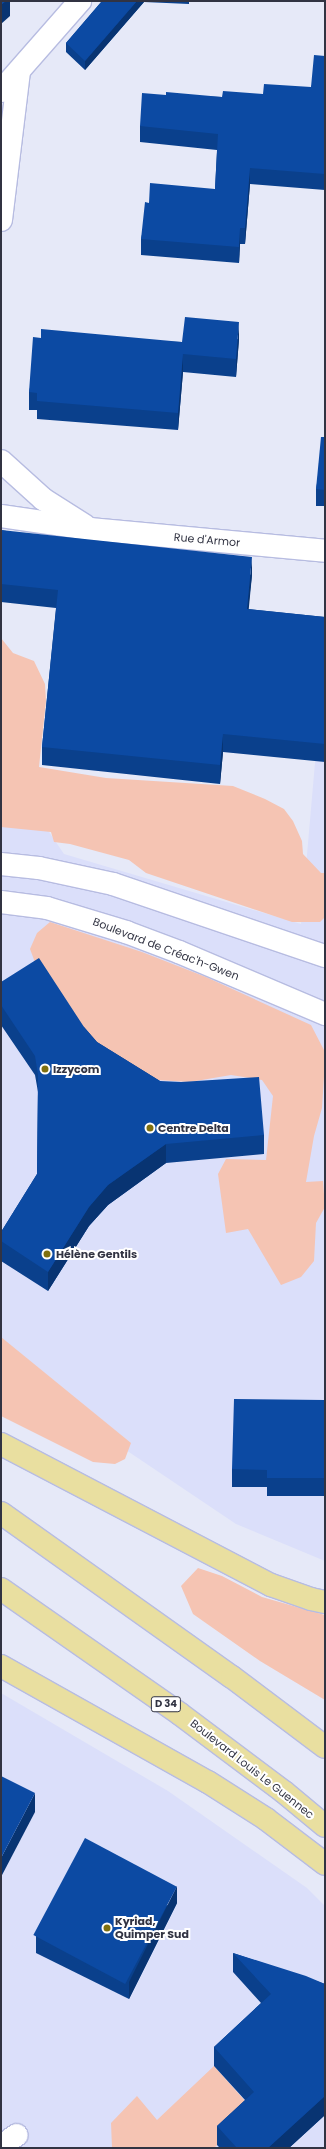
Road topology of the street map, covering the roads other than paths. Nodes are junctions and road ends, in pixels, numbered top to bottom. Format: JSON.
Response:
{"nodes":[{"id":1,"x":80,"y":1,"type":"edge"},
{"id":2,"x":7,"y":81,"type":"edge"},
{"id":3,"x":3,"y":188,"type":"edge"},
{"id":4,"x":1,"y":220,"type":"edge"},
{"id":5,"x":1,"y":461,"type":"edge"},
{"id":6,"x":1,"y":516,"type":"edge"},
{"id":7,"x":90,"y":529,"type":"junction"},
{"id":8,"x":325,"y":551,"type":"edge"},
{"id":9,"x":1,"y":864,"type":"edge"},
{"id":10,"x":1,"y":902,"type":"edge"},
{"id":11,"x":325,"y":956,"type":"edge"},
{"id":12,"x":325,"y":1014,"type":"edge"},
{"id":13,"x":1,"y":1444,"type":"edge"},
{"id":14,"x":1,"y":1513,"type":"edge"},
{"id":15,"x":1,"y":1589,"type":"edge"},
{"id":16,"x":325,"y":1602,"type":"edge"},
{"id":17,"x":1,"y":1666,"type":"edge"},
{"id":18,"x":325,"y":1747,"type":"edge"},
{"id":19,"x":325,"y":1826,"type":"edge"},
{"id":20,"x":325,"y":1864,"type":"edge"}],
"edges":[{"from":1,"to":2,"type":"street"},
{"from":2,"to":3,"type":"street"},
{"from":3,"to":4,"type":"street"},
{"from":5,"to":7,"type":"street","name":"Rue d'Armor"},
{"from":6,"to":7,"type":"street","name":"Rue d'Armor"},
{"from":7,"to":8,"type":"street","name":"Rue d'Armor"},
{"from":9,"to":11,"type":"street"},
{"from":10,"to":12,"type":"street","name":"Boulevard de Créac'h-Gwen"},
{"from":13,"to":16,"type":"main road"},
{"from":14,"to":18,"type":"main road"},
{"from":15,"to":19,"type":"main road","name":"Boulevard Louis Le Guennec","number":"D 34"},
{"from":17,"to":20,"type":"main road"}]}
